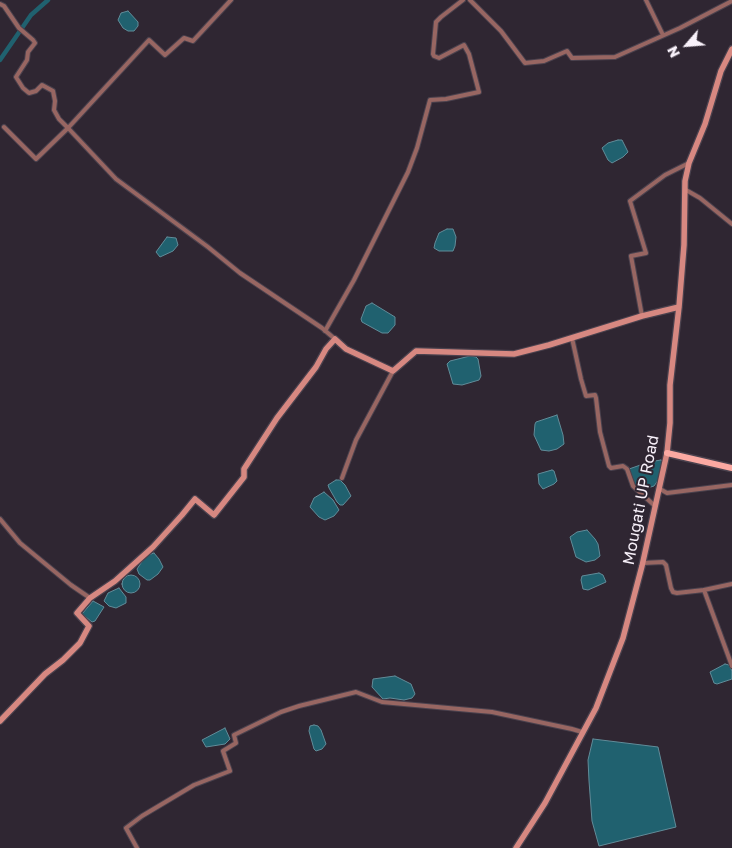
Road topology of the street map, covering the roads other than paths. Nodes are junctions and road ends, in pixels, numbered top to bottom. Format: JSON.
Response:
{"nodes":[{"id":1,"x":231,"y":0,"type":"edge"},
{"id":2,"x":463,"y":0,"type":"edge"},
{"id":3,"x":470,"y":0,"type":"edge"},
{"id":4,"x":646,"y":0,"type":"edge"},
{"id":5,"x":732,"y":1,"type":"edge"},
{"id":6,"x":0,"y":4,"type":"edge"},
{"id":7,"x":663,"y":35,"type":"junction"},
{"id":8,"x":732,"y":49,"type":"edge"},
{"id":9,"x":4,"y":127,"type":"dead end"},
{"id":10,"x":68,"y":128,"type":"junction"},
{"id":11,"x":689,"y":163,"type":"junction"},
{"id":12,"x":686,"y":190,"type":"junction"},
{"id":13,"x":730,"y":219,"type":"edge"},
{"id":14,"x":732,"y":224,"type":"edge"},
{"id":15,"x":679,"y":307,"type":"junction"},
{"id":16,"x":642,"y":316,"type":"junction"},
{"id":17,"x":325,"y":330,"type":"junction"},
{"id":18,"x":572,"y":338,"type":"junction"},
{"id":19,"x":336,"y":339,"type":"junction"},
{"id":20,"x":393,"y":371,"type":"junction"},
{"id":21,"x":667,"y":454,"type":"junction"},
{"id":22,"x":732,"y":468,"type":"edge"},
{"id":23,"x":342,"y":478,"type":"dead end"},
{"id":24,"x":732,"y":485,"type":"edge"},
{"id":25,"x":660,"y":489,"type":"junction"},
{"id":26,"x":655,"y":506,"type":"junction"},
{"id":27,"x":0,"y":519,"type":"edge"},
{"id":28,"x":643,"y":562,"type":"junction"},
{"id":29,"x":732,"y":584,"type":"edge"},
{"id":30,"x":704,"y":590,"type":"junction"},
{"id":31,"x":90,"y":598,"type":"junction"},
{"id":32,"x":732,"y":666,"type":"edge"},
{"id":33,"x":0,"y":720,"type":"edge"},
{"id":34,"x":582,"y":732,"type":"junction"},
{"id":35,"x":137,"y":848,"type":"edge"},
{"id":36,"x":516,"y":848,"type":"edge"}],
"edges":[{"from":1,"to":10,"type":"street"},
{"from":2,"to":17,"type":"street"},
{"from":3,"to":7,"type":"street"},
{"from":4,"to":7,"type":"street"},
{"from":5,"to":7,"type":"street"},
{"from":6,"to":10,"type":"street"},
{"from":8,"to":11,"type":"street","name":"Mougati UP Road"},
{"from":9,"to":10,"type":"street"},
{"from":10,"to":17,"type":"street"},
{"from":11,"to":12,"type":"street","name":"Mougati UP Road"},
{"from":11,"to":16,"type":"street"},
{"from":12,"to":13,"type":"street"},
{"from":12,"to":15,"type":"street","name":"Mougati UP Road"},
{"from":13,"to":14,"type":"street"},
{"from":15,"to":16,"type":"street"},
{"from":15,"to":21,"type":"street","name":"Mougati UP Road"},
{"from":16,"to":18,"type":"street"},
{"from":17,"to":19,"type":"street"},
{"from":18,"to":20,"type":"street"},
{"from":18,"to":26,"type":"street"},
{"from":19,"to":20,"type":"street"},
{"from":19,"to":31,"type":"street"},
{"from":20,"to":23,"type":"street"},
{"from":21,"to":22,"type":"main road"},
{"from":21,"to":25,"type":"street","name":"Mougati UP Road"},
{"from":24,"to":25,"type":"street"},
{"from":25,"to":26,"type":"street","name":"Mougati UP Road"},
{"from":26,"to":28,"type":"street","name":"Mougati UP Road"},
{"from":27,"to":31,"type":"street"},
{"from":28,"to":30,"type":"street"},
{"from":28,"to":34,"type":"street","name":"Mougati UP Road"},
{"from":29,"to":30,"type":"street"},
{"from":30,"to":32,"type":"street"},
{"from":31,"to":33,"type":"street"},
{"from":34,"to":35,"type":"street"},
{"from":34,"to":36,"type":"street","name":"Mougati UP Road"}]}
